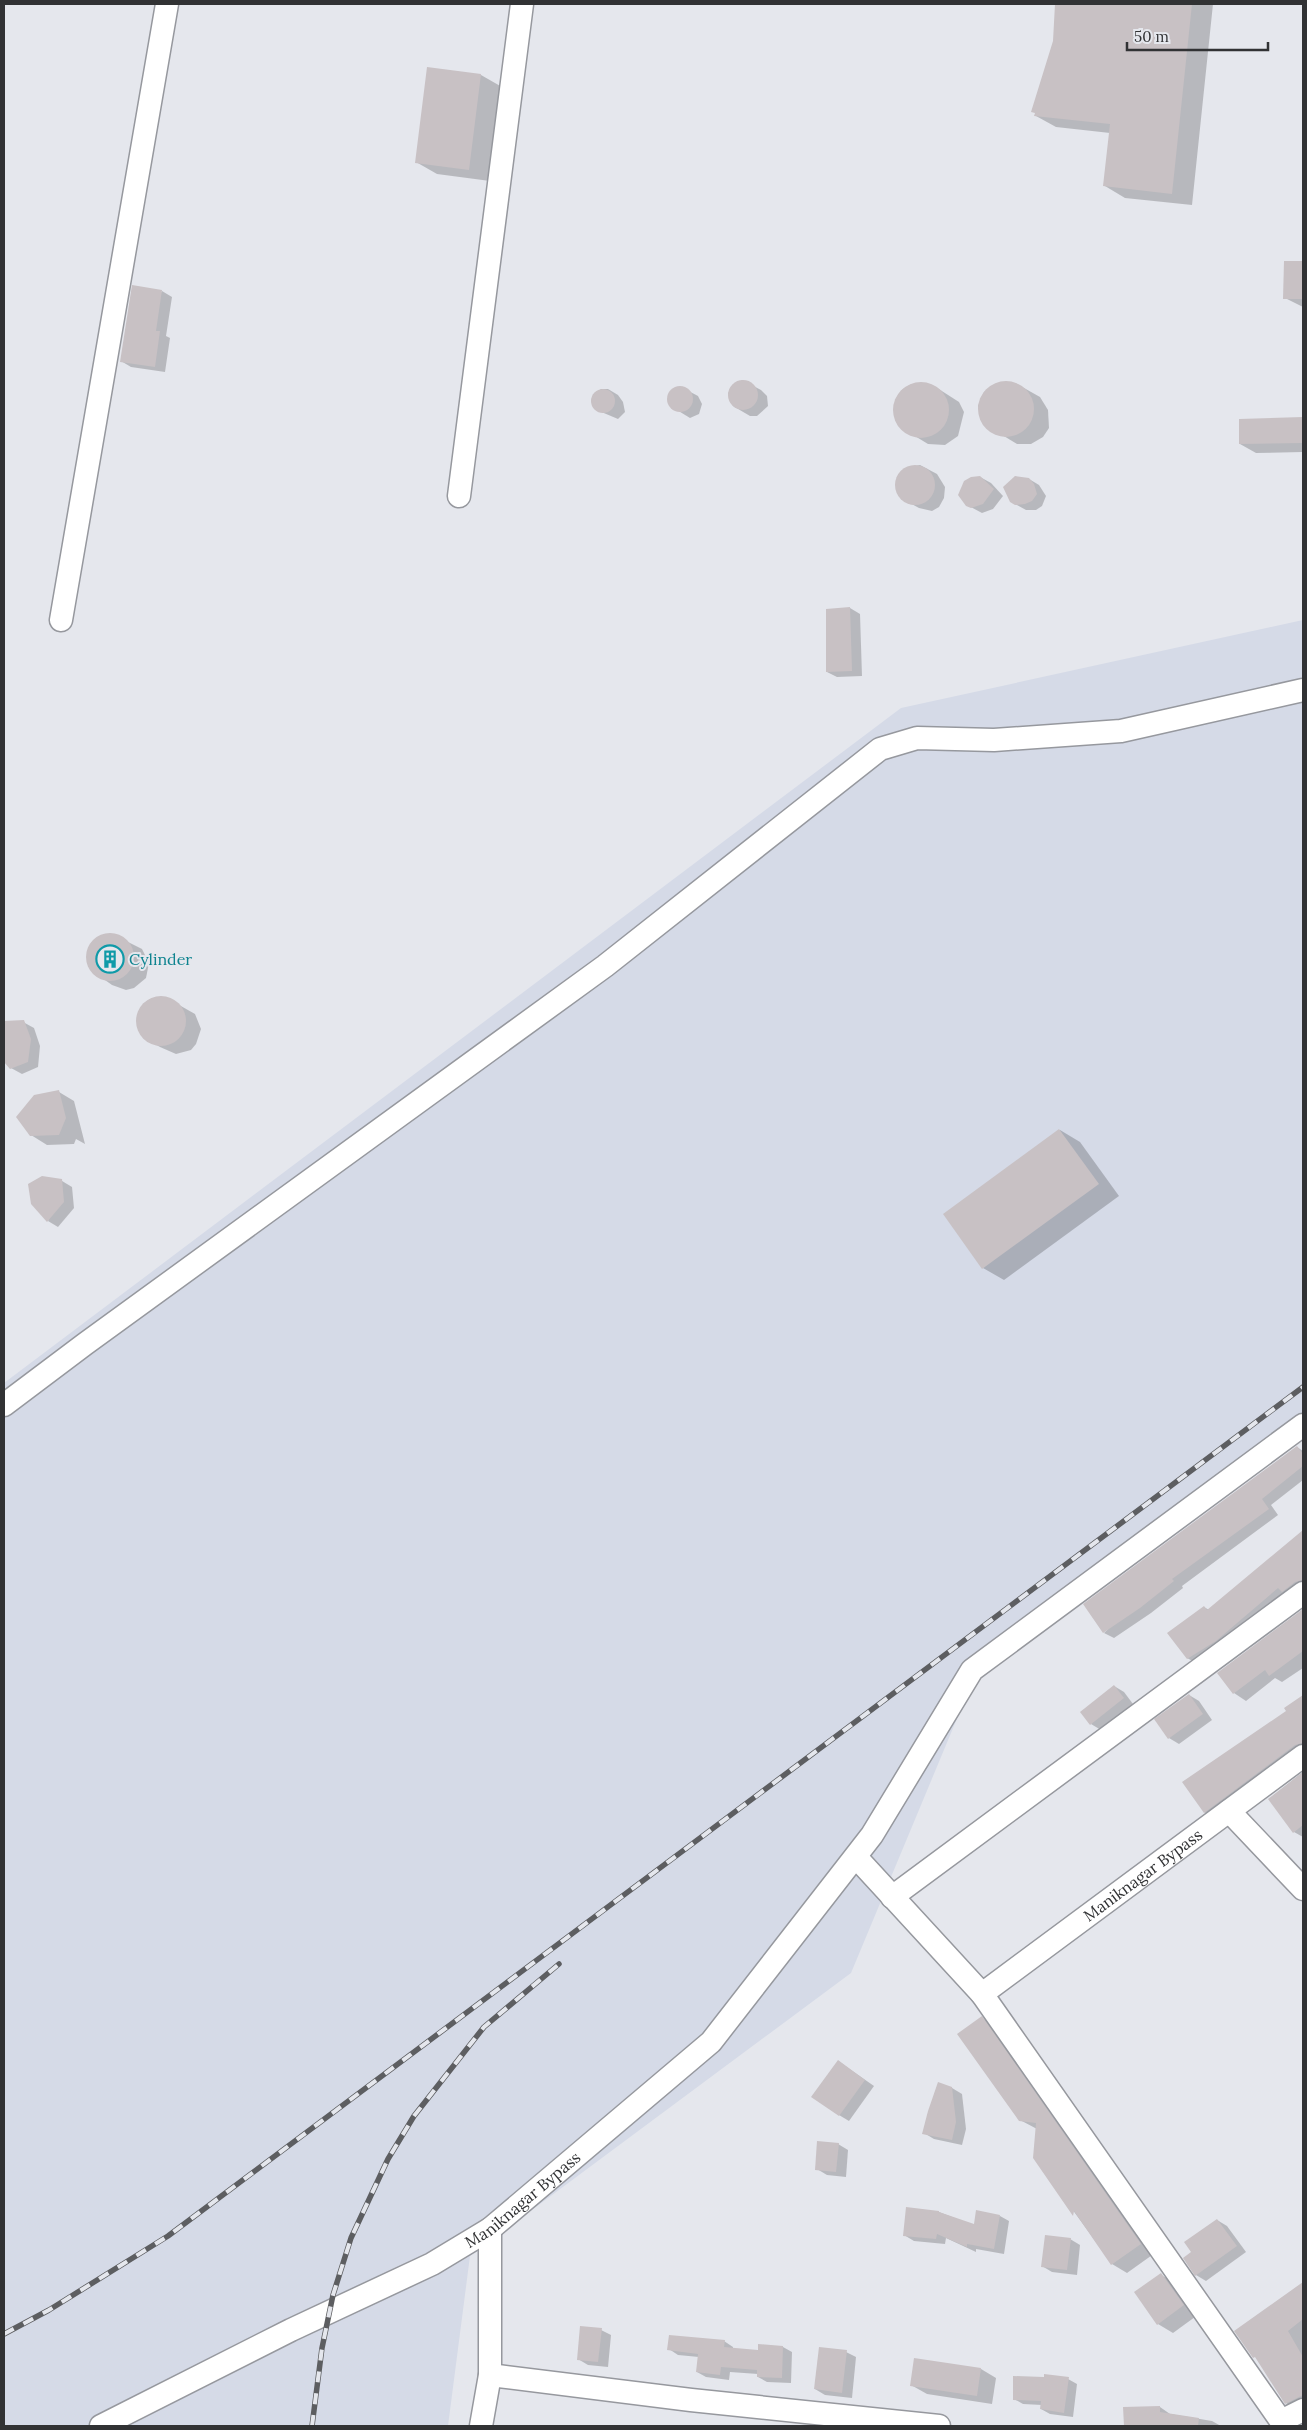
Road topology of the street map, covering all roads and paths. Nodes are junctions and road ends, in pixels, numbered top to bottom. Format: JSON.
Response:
{"nodes":[{"id":1,"x":167,"y":4,"type":"edge"},
{"id":2,"x":522,"y":4,"type":"edge"},
{"id":3,"x":459,"y":496,"type":"dead end"},
{"id":4,"x":61,"y":620,"type":"dead end"},
{"id":5,"x":1303,"y":690,"type":"edge"},
{"id":6,"x":4,"y":1406,"type":"edge"},
{"id":7,"x":1300,"y":1434,"type":"edge"},
{"id":8,"x":1303,"y":1593,"type":"edge"},
{"id":9,"x":1303,"y":1756,"type":"edge"},
{"id":10,"x":1229,"y":1811,"type":"junction"},
{"id":11,"x":856,"y":1857,"type":"junction"},
{"id":12,"x":1303,"y":1889,"type":"edge"},
{"id":13,"x":892,"y":1897,"type":"junction"},
{"id":14,"x":982,"y":1994,"type":"junction"},
{"id":15,"x":490,"y":2229,"type":"junction"},
{"id":16,"x":490,"y":2375,"type":"junction"},
{"id":17,"x":1303,"y":2410,"type":"edge"},
{"id":18,"x":1281,"y":2424,"type":"edge"},
{"id":19,"x":101,"y":2426,"type":"edge"},
{"id":20,"x":482,"y":2426,"type":"edge"},
{"id":21,"x":938,"y":2426,"type":"edge"}],
"edges":[{"from":1,"to":4,"type":"street"},
{"from":2,"to":3,"type":"street"},
{"from":5,"to":6,"type":"street"},
{"from":7,"to":11,"type":"street","name":"Maniknagar Bypass"},
{"from":8,"to":13,"type":"street"},
{"from":9,"to":10,"type":"street","name":"Maniknagar Bypass"},
{"from":10,"to":12,"type":"street"},
{"from":10,"to":14,"type":"street","name":"Maniknagar Bypass"},
{"from":11,"to":13,"type":"street"},
{"from":11,"to":15,"type":"street","name":"Maniknagar Bypass"},
{"from":13,"to":14,"type":"street"},
{"from":14,"to":18,"type":"street"},
{"from":15,"to":16,"type":"street"},
{"from":15,"to":19,"type":"street","name":"Maniknagar Bypass"},
{"from":16,"to":20,"type":"street"},
{"from":16,"to":21,"type":"street"},
{"from":17,"to":18,"type":"street"}]}
